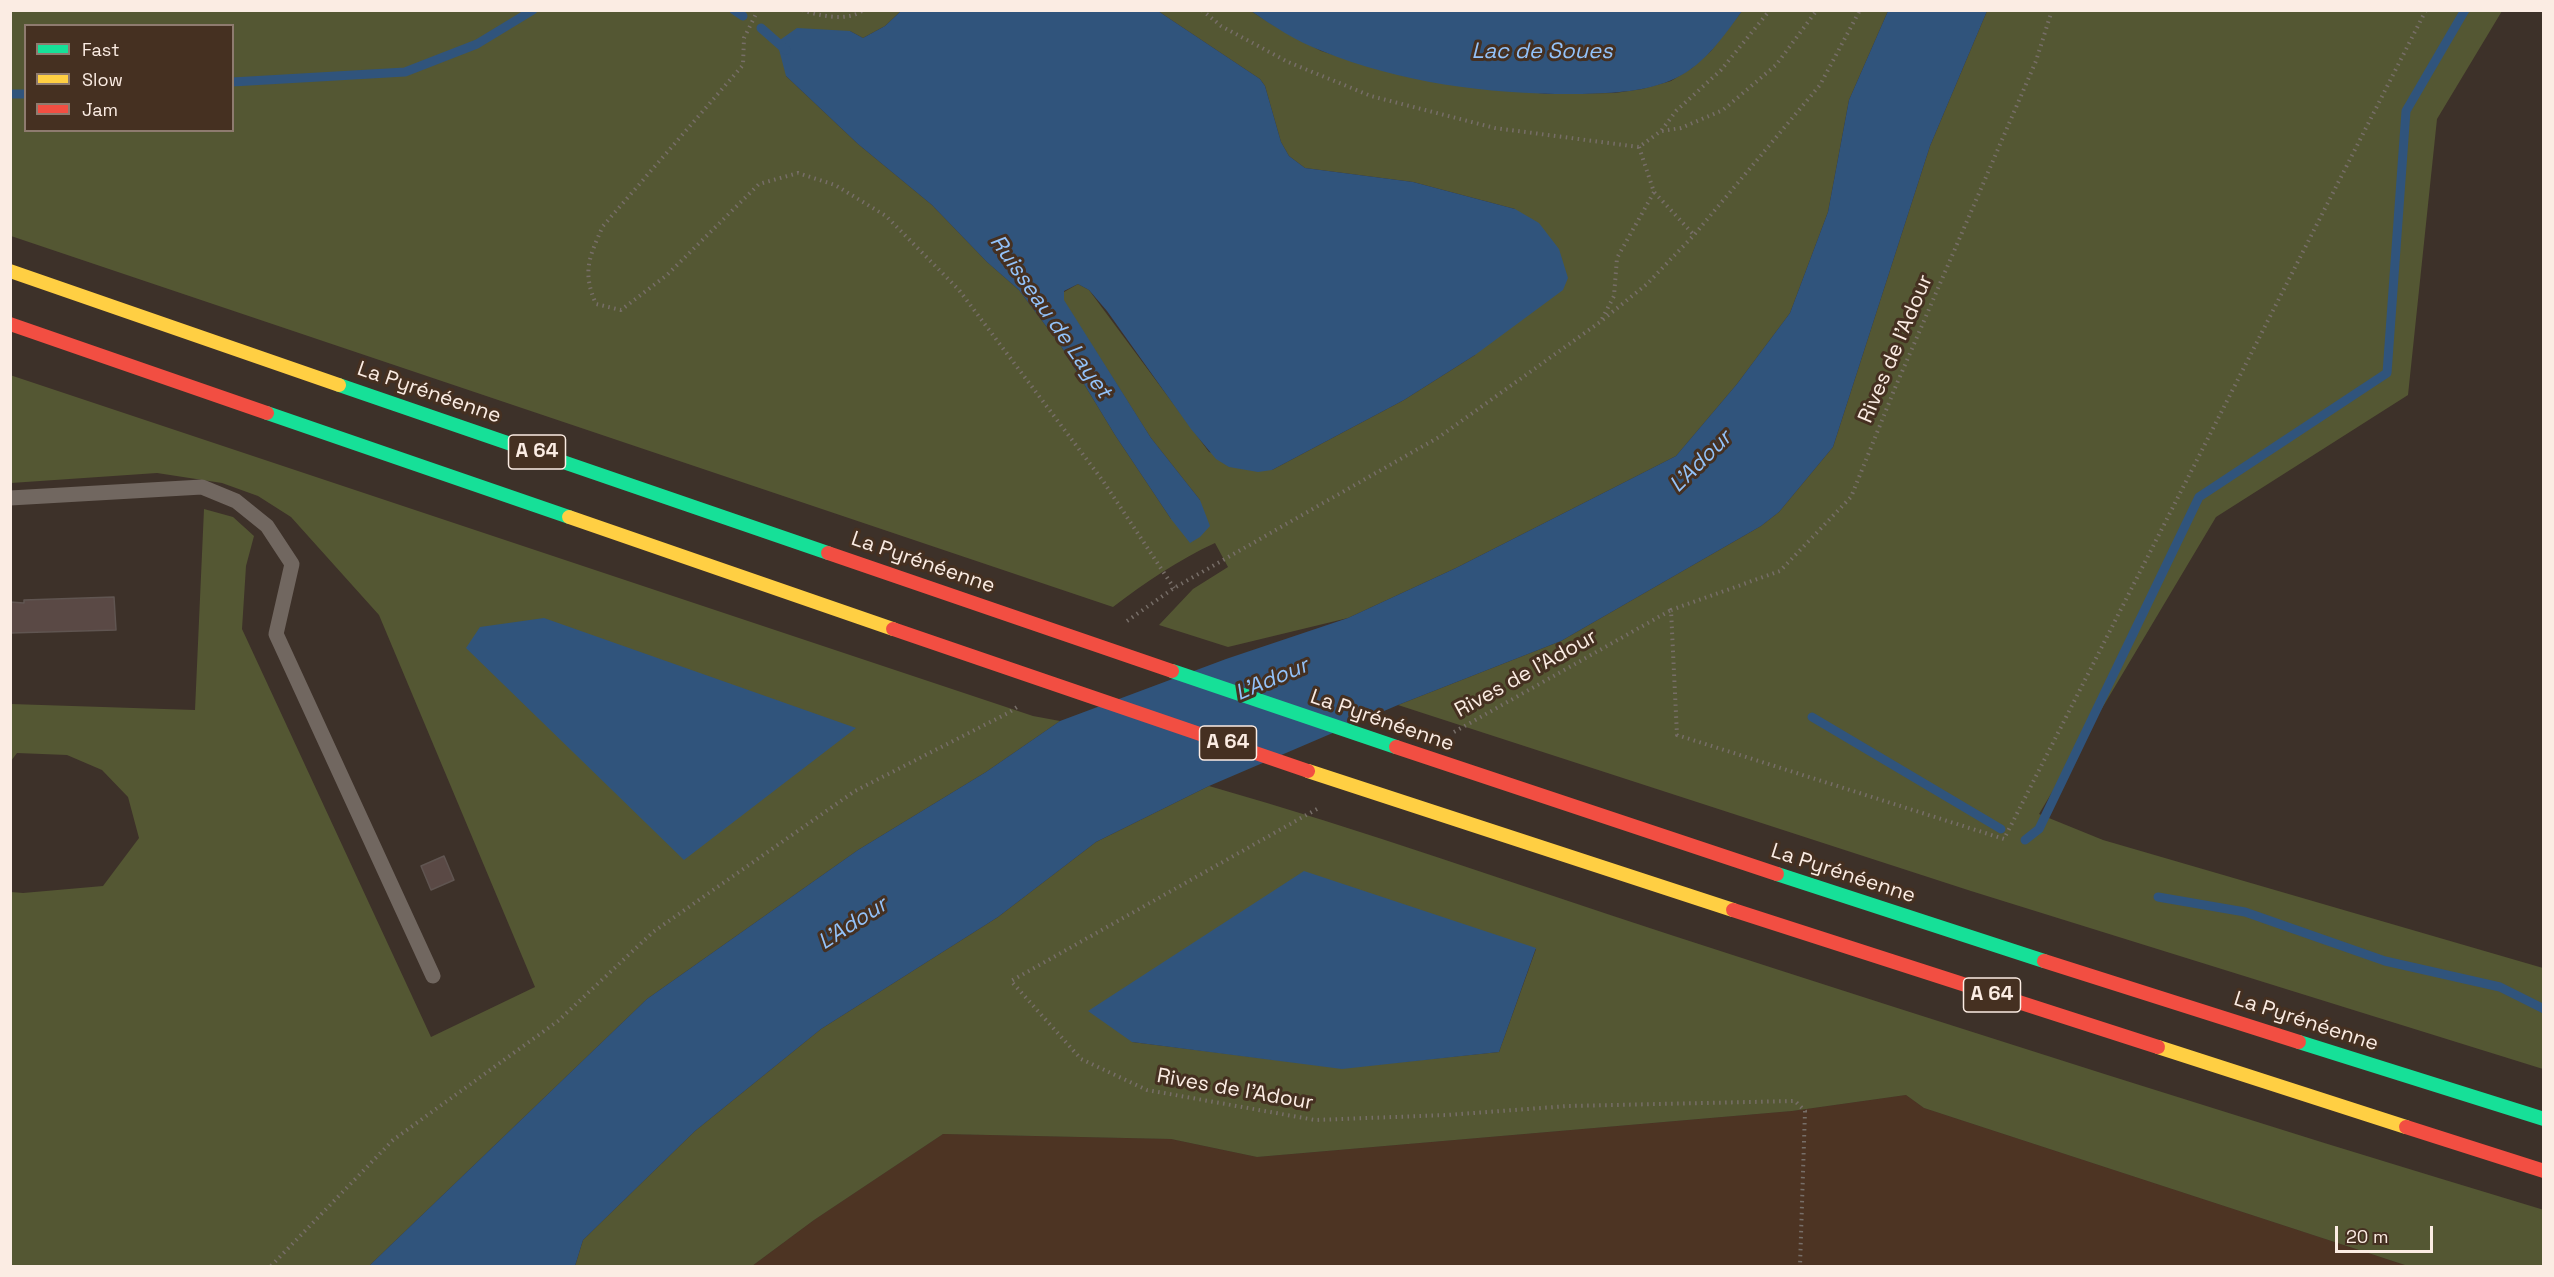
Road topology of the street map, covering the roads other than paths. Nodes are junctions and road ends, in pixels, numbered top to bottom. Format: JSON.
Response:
{"nodes":[{"id":1,"x":10,"y":271,"type":"edge"},
{"id":2,"x":10,"y":324,"type":"edge"},
{"id":3,"x":10,"y":498,"type":"edge"},
{"id":4,"x":433,"y":976,"type":"dead end"},
{"id":5,"x":2544,"y":1119,"type":"edge"},
{"id":6,"x":2544,"y":1171,"type":"edge"}],
"edges":[{"from":1,"to":5,"type":"highway","name":"La Pyrénéenne","number":"A 64"},
{"from":2,"to":6,"type":"highway","number":"A 64"},
{"from":3,"to":4,"type":"lane"}]}
